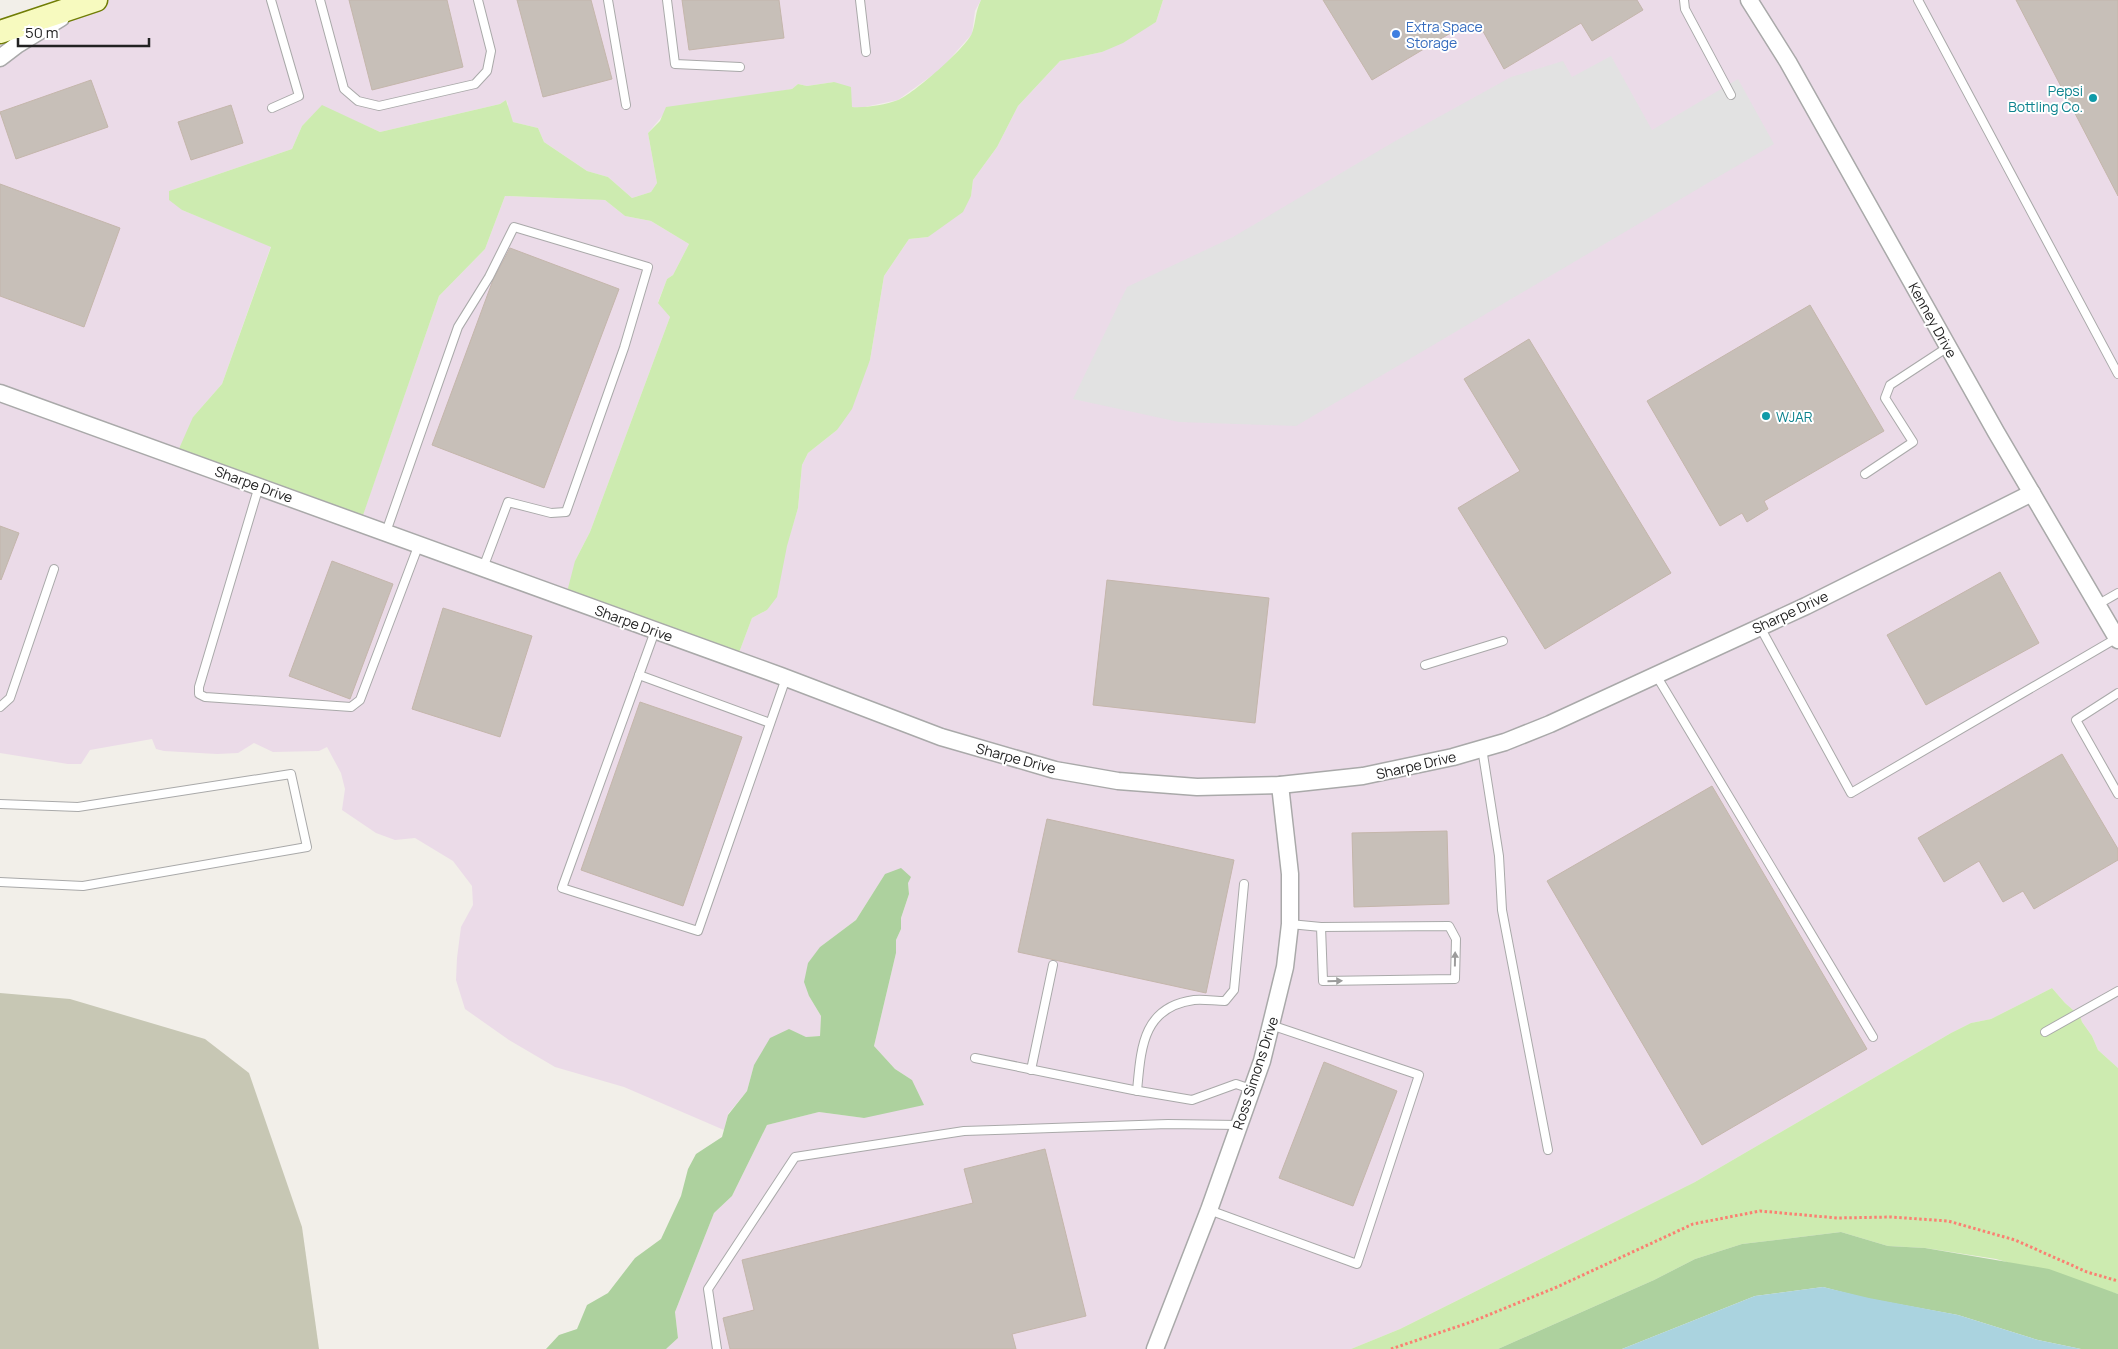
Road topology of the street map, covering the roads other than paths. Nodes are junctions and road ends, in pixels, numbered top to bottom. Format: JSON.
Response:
{"nodes":[{"id":1,"x":272,"y":0,"type":"edge"},
{"id":2,"x":320,"y":0,"type":"edge"},
{"id":3,"x":478,"y":0,"type":"edge"},
{"id":4,"x":608,"y":0,"type":"edge"},
{"id":5,"x":667,"y":0,"type":"edge"},
{"id":6,"x":860,"y":0,"type":"edge"},
{"id":7,"x":1684,"y":0,"type":"edge"},
{"id":8,"x":1749,"y":0,"type":"edge"},
{"id":9,"x":1918,"y":0,"type":"edge"},
{"id":10,"x":92,"y":1,"type":"edge"},
{"id":11,"x":0,"y":32,"type":"edge"},
{"id":12,"x":866,"y":52,"type":"dead end"},
{"id":13,"x":0,"y":58,"type":"edge"},
{"id":14,"x":740,"y":67,"type":"dead end"},
{"id":15,"x":1731,"y":95,"type":"dead end"},
{"id":16,"x":626,"y":105,"type":"dead end"},
{"id":17,"x":272,"y":108,"type":"dead end"},
{"id":18,"x":1948,"y":347,"type":"junction"},
{"id":19,"x":2118,"y":374,"type":"edge"},
{"id":20,"x":0,"y":393,"type":"edge"},
{"id":21,"x":1865,"y":474,"type":"dead end"},
{"id":22,"x":260,"y":486,"type":"junction"},
{"id":23,"x":2032,"y":493,"type":"junction"},
{"id":24,"x":386,"y":532,"type":"junction"},
{"id":25,"x":418,"y":544,"type":"junction"},
{"id":26,"x":483,"y":568,"type":"junction"},
{"id":27,"x":54,"y":569,"type":"dead end"},
{"id":28,"x":2118,"y":593,"type":"edge"},
{"id":29,"x":2098,"y":605,"type":"junction"},
{"id":30,"x":1760,"y":627,"type":"junction"},
{"id":31,"x":655,"y":631,"type":"junction"},
{"id":32,"x":2117,"y":639,"type":"edge"},
{"id":33,"x":1503,"y":641,"type":"dead end"},
{"id":34,"x":1424,"y":665,"type":"dead end"},
{"id":35,"x":639,"y":675,"type":"junction"},
{"id":36,"x":1656,"y":675,"type":"junction"},
{"id":37,"x":786,"y":678,"type":"junction"},
{"id":38,"x":2118,"y":693,"type":"edge"},
{"id":39,"x":0,"y":707,"type":"edge"},
{"id":40,"x":770,"y":723,"type":"junction"},
{"id":41,"x":1482,"y":748,"type":"junction"},
{"id":42,"x":1280,"y":785,"type":"junction"},
{"id":43,"x":2118,"y":794,"type":"edge"},
{"id":44,"x":0,"y":804,"type":"edge"},
{"id":45,"x":0,"y":882,"type":"edge"},
{"id":46,"x":1244,"y":884,"type":"dead end"},
{"id":47,"x":1290,"y":924,"type":"junction"},
{"id":48,"x":1321,"y":927,"type":"junction"},
{"id":49,"x":1052,"y":965,"type":"dead end"},
{"id":50,"x":2118,"y":991,"type":"edge"},
{"id":51,"x":1271,"y":1025,"type":"junction"},
{"id":52,"x":2045,"y":1032,"type":"dead end"},
{"id":53,"x":1873,"y":1038,"type":"dead end"},
{"id":54,"x":975,"y":1058,"type":"dead end"},
{"id":55,"x":1031,"y":1070,"type":"junction"},
{"id":56,"x":1251,"y":1089,"type":"junction"},
{"id":57,"x":1137,"y":1091,"type":"junction"},
{"id":58,"x":1238,"y":1125,"type":"junction"},
{"id":59,"x":1548,"y":1150,"type":"dead end"},
{"id":60,"x":1209,"y":1210,"type":"junction"},
{"id":61,"x":717,"y":1349,"type":"edge"},
{"id":62,"x":1155,"y":1349,"type":"edge"}],
"edges":[{"from":1,"to":17,"type":"lane"},
{"from":2,"to":3,"type":"lane"},
{"from":4,"to":16,"type":"lane"},
{"from":5,"to":14,"type":"lane"},
{"from":6,"to":12,"type":"lane"},
{"from":7,"to":15,"type":"lane"},
{"from":8,"to":18,"type":"street","name":"Kenney Drive"},
{"from":9,"to":19,"type":"lane"},
{"from":10,"to":11,"type":"main road"},
{"from":10,"to":13,"type":"street"},
{"from":18,"to":21,"type":"lane"},
{"from":18,"to":23,"type":"street","name":"Kenney Drive"},
{"from":20,"to":22,"type":"street","name":"Sharpe Drive"},
{"from":22,"to":24,"type":"street","name":"Sharpe Drive"},
{"from":22,"to":25,"type":"lane"},
{"from":23,"to":29,"type":"street","name":"Kenney Drive"},
{"from":23,"to":30,"type":"street","name":"Sharpe Drive"},
{"from":24,"to":25,"type":"street","name":"Sharpe Drive"},
{"from":24,"to":26,"type":"lane"},
{"from":25,"to":26,"type":"street","name":"Sharpe Drive"},
{"from":26,"to":31,"type":"street","name":"Sharpe Drive"},
{"from":27,"to":39,"type":"lane"},
{"from":28,"to":29,"type":"lane"},
{"from":29,"to":32,"type":"street","name":"Kenney Drive"},
{"from":30,"to":32,"type":"lane"},
{"from":30,"to":36,"type":"street","name":"Sharpe Drive"},
{"from":31,"to":35,"type":"lane"},
{"from":31,"to":37,"type":"street","name":"Sharpe Drive"},
{"from":33,"to":34,"type":"lane"},
{"from":35,"to":40,"type":"lane"},
{"from":35,"to":40,"type":"lane"},
{"from":36,"to":41,"type":"street","name":"Sharpe Drive"},
{"from":36,"to":53,"type":"lane"},
{"from":37,"to":40,"type":"lane"},
{"from":37,"to":42,"type":"street","name":"Sharpe Drive"},
{"from":38,"to":43,"type":"lane"},
{"from":41,"to":42,"type":"street","name":"Sharpe Drive"},
{"from":41,"to":59,"type":"lane"},
{"from":42,"to":47,"type":"street","name":"Ross Simons Drive"},
{"from":44,"to":45,"type":"lane"},
{"from":46,"to":57,"type":"lane"},
{"from":47,"to":48,"type":"lane"},
{"from":47,"to":51,"type":"street","name":"Ross Simons Drive"},
{"from":48,"to":48,"type":"lane","one_way":true},
{"from":49,"to":55,"type":"lane"},
{"from":50,"to":52,"type":"lane"},
{"from":51,"to":56,"type":"street","name":"Ross Simons Drive"},
{"from":51,"to":60,"type":"lane"},
{"from":54,"to":55,"type":"lane"},
{"from":55,"to":57,"type":"lane"},
{"from":56,"to":57,"type":"lane"},
{"from":56,"to":58,"type":"street","name":"Ross Simons Drive"},
{"from":58,"to":60,"type":"street","name":"Ross Simons Drive"},
{"from":58,"to":61,"type":"lane"},
{"from":60,"to":62,"type":"street","name":"Ross Simons Drive"}]}
